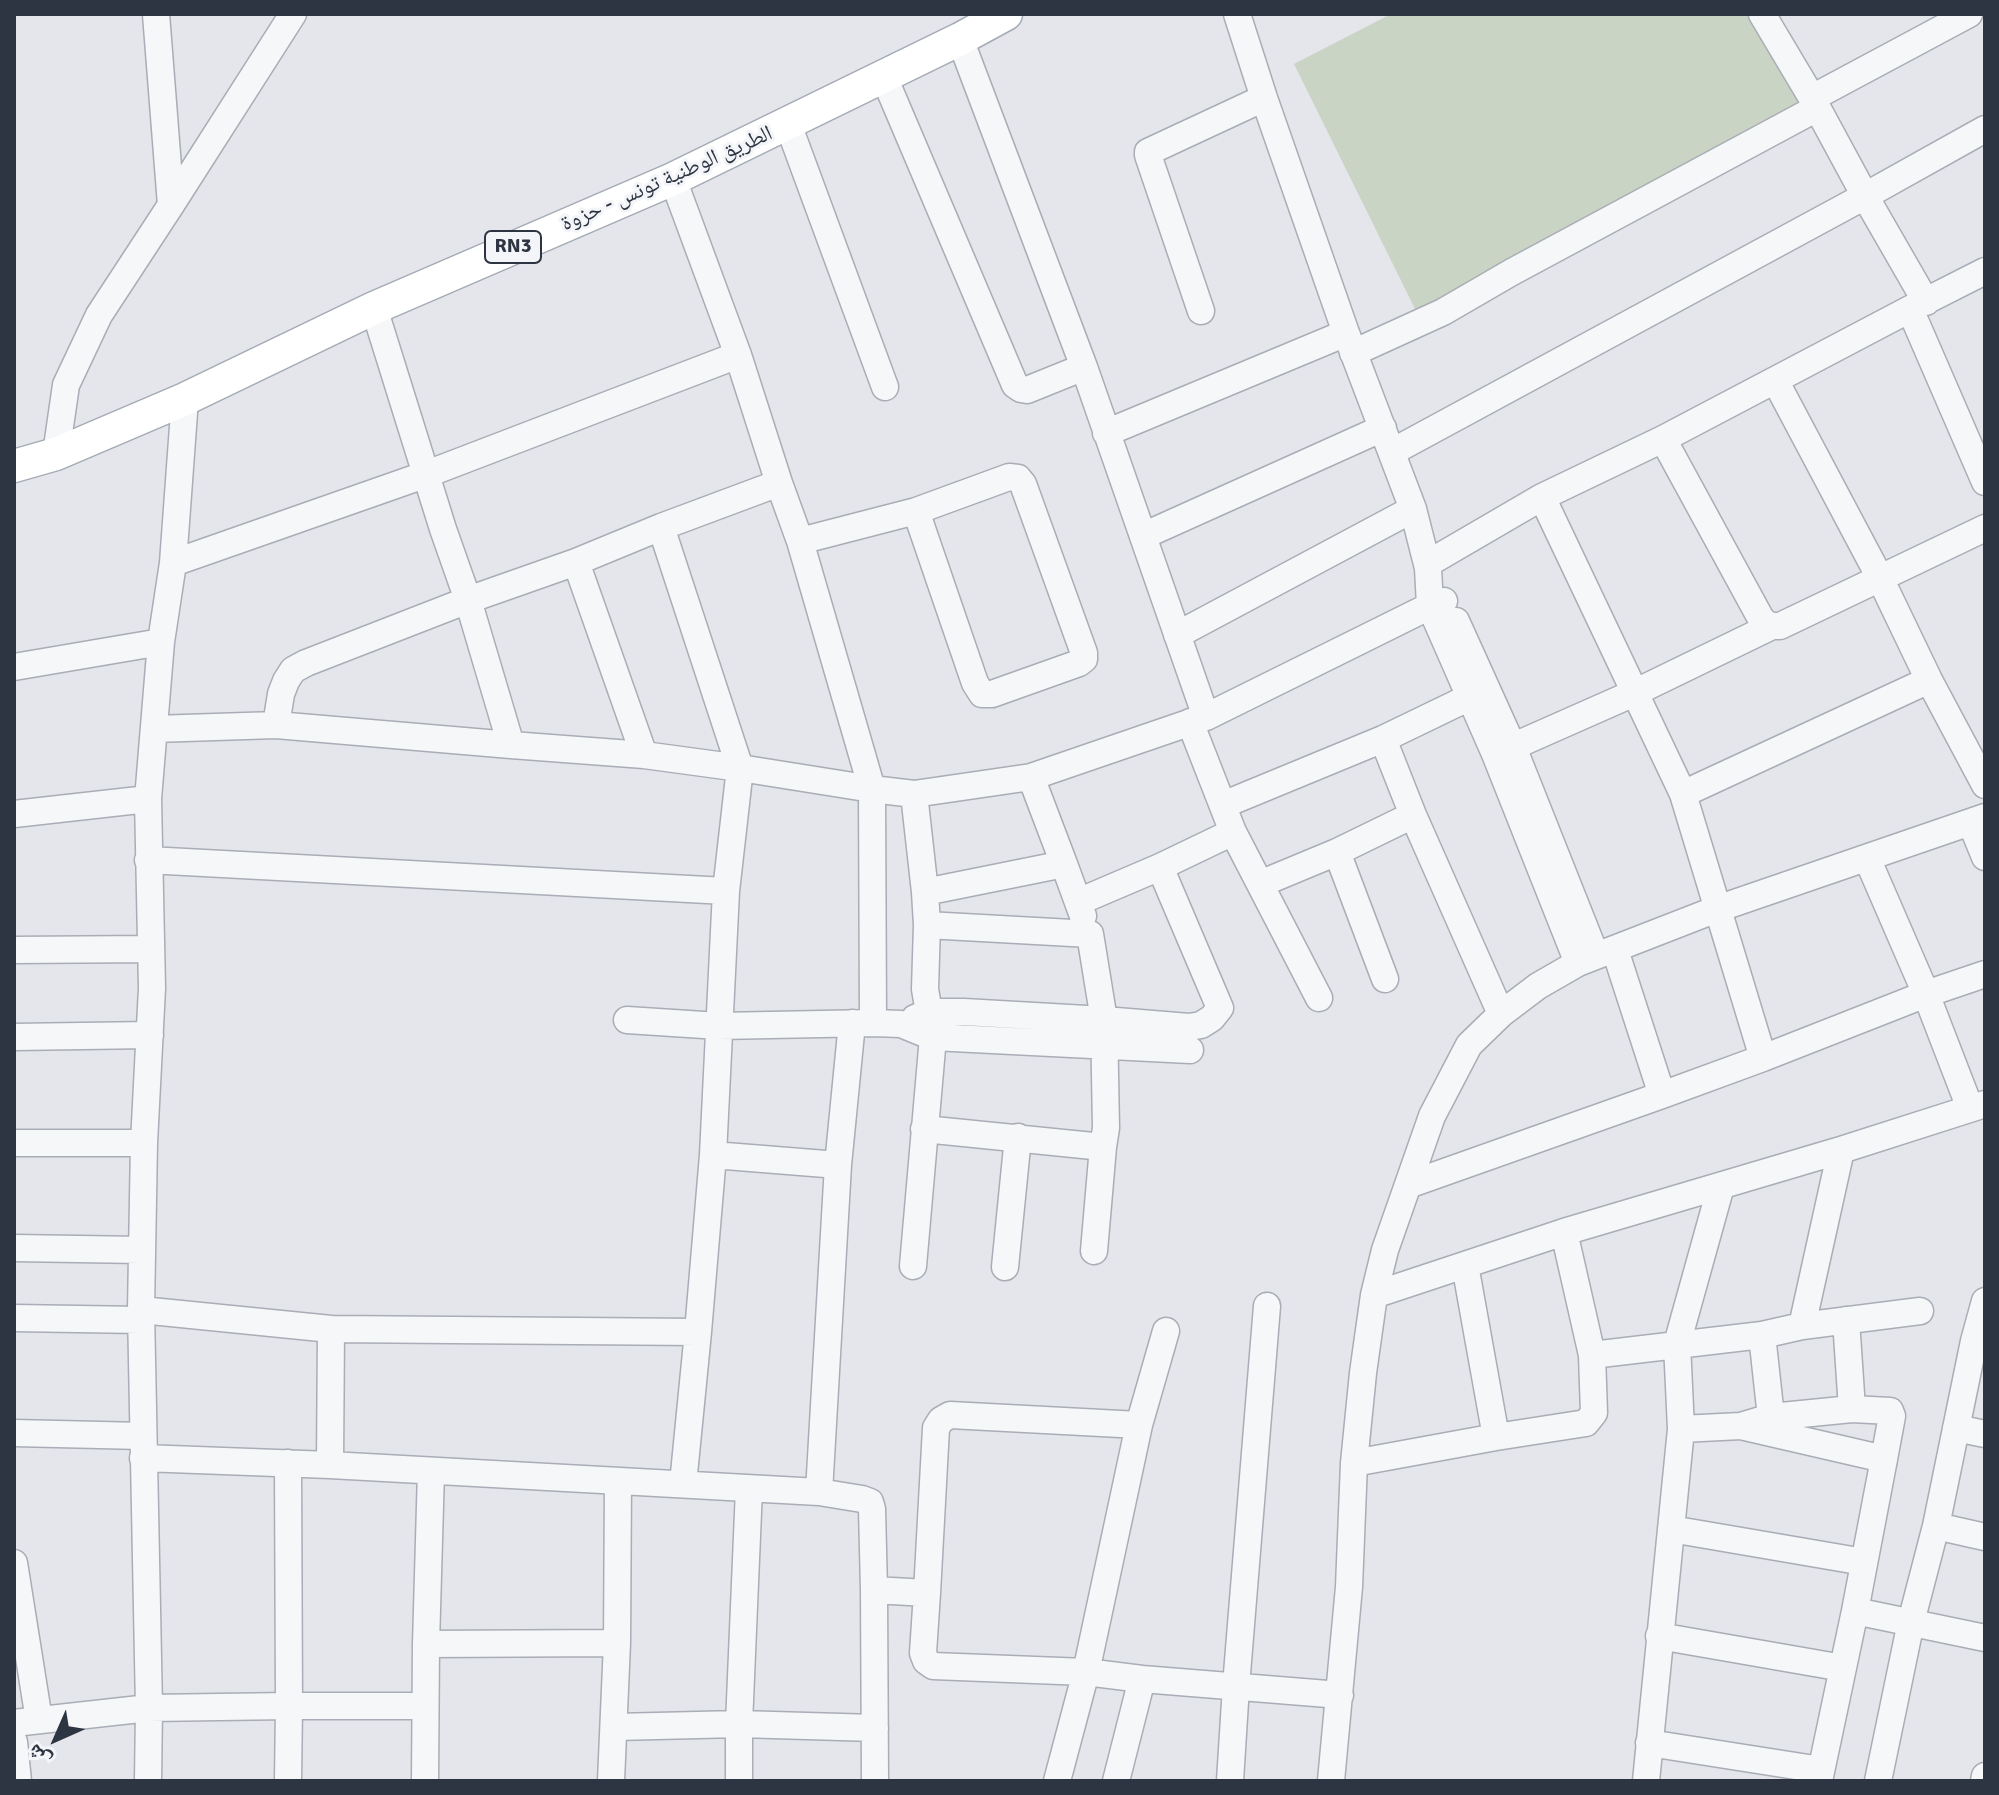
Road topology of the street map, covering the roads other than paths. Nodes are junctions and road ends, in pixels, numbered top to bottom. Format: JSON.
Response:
{"nodes":[{"id":1,"x":156,"y":14,"type":"edge"},
{"id":2,"x":293,"y":14,"type":"edge"},
{"id":3,"x":1006,"y":14,"type":"edge"},
{"id":4,"x":1237,"y":14,"type":"edge"},
{"id":5,"x":1762,"y":14,"type":"edge"},
{"id":6,"x":1969,"y":14,"type":"edge"},
{"id":7,"x":960,"y":39,"type":"junction"},
{"id":8,"x":884,"y":77,"type":"junction"},
{"id":9,"x":1264,"y":98,"type":"junction"},
{"id":10,"x":1815,"y":103,"type":"junction"},
{"id":11,"x":788,"y":124,"type":"junction"},
{"id":12,"x":1985,"y":129,"type":"edge"},
{"id":13,"x":673,"y":179,"type":"junction"},
{"id":14,"x":1865,"y":196,"type":"junction"},
{"id":15,"x":171,"y":205,"type":"junction"},
{"id":16,"x":1985,"y":271,"type":"edge"},
{"id":17,"x":1918,"y":306,"type":"junction"},
{"id":18,"x":374,"y":308,"type":"junction"},
{"id":19,"x":1201,"y":311,"type":"dead end"},
{"id":20,"x":1350,"y":343,"type":"junction"},
{"id":21,"x":738,"y":355,"type":"junction"},
{"id":22,"x":1084,"y":367,"type":"junction"},
{"id":23,"x":1775,"y":380,"type":"junction"},
{"id":24,"x":885,"y":387,"type":"dead end"},
{"id":25,"x":185,"y":399,"type":"junction"},
{"id":26,"x":1974,"y":429,"type":"edge"},
{"id":27,"x":1106,"y":433,"type":"junction"},
{"id":28,"x":1663,"y":439,"type":"junction"},
{"id":29,"x":1387,"y":440,"type":"junction"},
{"id":30,"x":56,"y":454,"type":"junction"},
{"id":31,"x":14,"y":466,"type":"edge"},
{"id":32,"x":427,"y":474,"type":"junction"},
{"id":33,"x":1985,"y":482,"type":"edge"},
{"id":34,"x":779,"y":483,"type":"junction"},
{"id":35,"x":1542,"y":497,"type":"junction"},
{"id":36,"x":1413,"y":509,"type":"junction"},
{"id":37,"x":916,"y":511,"type":"junction"},
{"id":38,"x":661,"y":527,"type":"junction"},
{"id":39,"x":1985,"y":528,"type":"edge"},
{"id":40,"x":1143,"y":536,"type":"junction"},
{"id":41,"x":800,"y":541,"type":"junction"},
{"id":42,"x":576,"y":562,"type":"junction"},
{"id":43,"x":173,"y":563,"type":"junction"},
{"id":44,"x":1428,"y":566,"type":"junction"},
{"id":45,"x":1880,"y":578,"type":"junction"},
{"id":46,"x":468,"y":600,"type":"junction"},
{"id":47,"x":1438,"y":604,"type":"junction"},
{"id":48,"x":1772,"y":626,"type":"junction"},
{"id":49,"x":1177,"y":635,"type":"junction"},
{"id":50,"x":161,"y":642,"type":"junction"},
{"id":51,"x":14,"y":667,"type":"edge"},
{"id":52,"x":1929,"y":680,"type":"junction"},
{"id":53,"x":1634,"y":693,"type":"junction"},
{"id":54,"x":1470,"y":697,"type":"junction"},
{"id":55,"x":1198,"y":720,"type":"junction"},
{"id":56,"x":276,"y":725,"type":"junction"},
{"id":57,"x":154,"y":729,"type":"junction"},
{"id":58,"x":1383,"y":739,"type":"junction"},
{"id":59,"x":511,"y":745,"type":"junction"},
{"id":60,"x":1504,"y":751,"type":"junction"},
{"id":61,"x":644,"y":755,"type":"junction"},
{"id":62,"x":740,"y":768,"type":"junction"},
{"id":63,"x":1031,"y":777,"type":"junction"},
{"id":64,"x":1985,"y":785,"type":"edge"},
{"id":65,"x":872,"y":789,"type":"junction"},
{"id":66,"x":914,"y":794,"type":"junction"},
{"id":67,"x":1683,"y":794,"type":"junction"},
{"id":68,"x":148,"y":799,"type":"junction"},
{"id":69,"x":1223,"y":805,"type":"junction"},
{"id":70,"x":14,"y":814,"type":"edge"},
{"id":71,"x":1413,"y":815,"type":"junction"},
{"id":72,"x":1978,"y":820,"type":"edge"},
{"id":73,"x":1233,"y":832,"type":"junction"},
{"id":74,"x":1337,"y":852,"type":"junction"},
{"id":75,"x":1985,"y":857,"type":"edge"},
{"id":76,"x":1867,"y":858,"type":"junction"},
{"id":77,"x":148,"y":860,"type":"junction"},
{"id":78,"x":1064,"y":864,"type":"junction"},
{"id":79,"x":1160,"y":867,"type":"junction"},
{"id":80,"x":1260,"y":884,"type":"junction"},
{"id":81,"x":726,"y":891,"type":"junction"},
{"id":82,"x":925,"y":892,"type":"junction"},
{"id":83,"x":1078,"y":902,"type":"junction"},
{"id":84,"x":1717,"y":909,"type":"junction"},
{"id":85,"x":927,"y":925,"type":"junction"},
{"id":86,"x":1090,"y":934,"type":"junction"},
{"id":87,"x":151,"y":949,"type":"junction"},
{"id":88,"x":14,"y":950,"type":"edge"},
{"id":89,"x":1596,"y":956,"type":"junction"},
{"id":90,"x":1985,"y":974,"type":"edge"},
{"id":91,"x":1385,"y":979,"type":"dead end"},
{"id":92,"x":1926,"y":994,"type":"junction"},
{"id":93,"x":1319,"y":998,"type":"dead end"},
{"id":94,"x":1501,"y":1014,"type":"junction"},
{"id":95,"x":627,"y":1020,"type":"dead end"},
{"id":96,"x":862,"y":1023,"type":"junction"},
{"id":97,"x":932,"y":1025,"type":"junction"},
{"id":98,"x":719,"y":1026,"type":"junction"},
{"id":99,"x":1104,"y":1032,"type":"junction"},
{"id":100,"x":150,"y":1035,"type":"junction"},
{"id":101,"x":14,"y":1037,"type":"edge"},
{"id":102,"x":1190,"y":1050,"type":"dead end"},
{"id":103,"x":1763,"y":1058,"type":"junction"},
{"id":104,"x":1662,"y":1095,"type":"junction"},
{"id":105,"x":1978,"y":1106,"type":"edge"},
{"id":106,"x":924,"y":1129,"type":"junction"},
{"id":107,"x":1018,"y":1137,"type":"junction"},
{"id":108,"x":14,"y":1143,"type":"edge"},
{"id":109,"x":144,"y":1143,"type":"junction"},
{"id":110,"x":1103,"y":1147,"type":"junction"},
{"id":111,"x":1841,"y":1150,"type":"junction"},
{"id":112,"x":713,"y":1155,"type":"junction"},
{"id":113,"x":838,"y":1165,"type":"junction"},
{"id":114,"x":1408,"y":1185,"type":"junction"},
{"id":115,"x":1721,"y":1186,"type":"junction"},
{"id":116,"x":1564,"y":1232,"type":"junction"},
{"id":117,"x":14,"y":1248,"type":"edge"},
{"id":118,"x":141,"y":1250,"type":"junction"},
{"id":119,"x":1094,"y":1251,"type":"dead end"},
{"id":120,"x":1465,"y":1265,"type":"junction"},
{"id":121,"x":913,"y":1266,"type":"dead end"},
{"id":122,"x":1005,"y":1267,"type":"dead end"},
{"id":123,"x":1374,"y":1295,"type":"junction"},
{"id":124,"x":1985,"y":1301,"type":"edge"},
{"id":125,"x":1267,"y":1306,"type":"dead end"},
{"id":126,"x":1920,"y":1311,"type":"dead end"},
{"id":127,"x":141,"y":1315,"type":"junction"},
{"id":128,"x":14,"y":1318,"type":"edge"},
{"id":129,"x":1846,"y":1320,"type":"junction"},
{"id":130,"x":1802,"y":1326,"type":"junction"},
{"id":131,"x":331,"y":1329,"type":"junction"},
{"id":132,"x":1166,"y":1331,"type":"dead end"},
{"id":133,"x":698,"y":1332,"type":"junction"},
{"id":134,"x":1762,"y":1335,"type":"junction"},
{"id":135,"x":1980,"y":1342,"type":"edge"},
{"id":136,"x":1677,"y":1344,"type":"junction"},
{"id":137,"x":1592,"y":1355,"type":"junction"},
{"id":138,"x":1852,"y":1409,"type":"junction"},
{"id":139,"x":1771,"y":1417,"type":"junction"},
{"id":140,"x":1139,"y":1425,"type":"junction"},
{"id":141,"x":1741,"y":1426,"type":"junction"},
{"id":142,"x":1956,"y":1428,"type":"junction"},
{"id":143,"x":1681,"y":1429,"type":"junction"},
{"id":144,"x":14,"y":1433,"type":"edge"},
{"id":145,"x":1985,"y":1434,"type":"edge"},
{"id":146,"x":1496,"y":1437,"type":"junction"},
{"id":147,"x":143,"y":1447,"type":"junction"},
{"id":148,"x":1884,"y":1459,"type":"junction"},
{"id":149,"x":288,"y":1463,"type":"junction"},
{"id":150,"x":1354,"y":1463,"type":"junction"},
{"id":151,"x":330,"y":1465,"type":"junction"},
{"id":152,"x":431,"y":1471,"type":"junction"},
{"id":153,"x":618,"y":1481,"type":"junction"},
{"id":154,"x":683,"y":1484,"type":"junction"},
{"id":155,"x":749,"y":1489,"type":"junction"},
{"id":156,"x":819,"y":1492,"type":"junction"},
{"id":157,"x":1936,"y":1526,"type":"junction"},
{"id":158,"x":1671,"y":1529,"type":"junction"},
{"id":159,"x":1985,"y":1537,"type":"edge"},
{"id":160,"x":1864,"y":1562,"type":"junction"},
{"id":161,"x":14,"y":1563,"type":"edge"},
{"id":162,"x":874,"y":1590,"type":"junction"},
{"id":163,"x":927,"y":1593,"type":"junction"},
{"id":164,"x":1855,"y":1611,"type":"junction"},
{"id":165,"x":1911,"y":1622,"type":"junction"},
{"id":166,"x":1659,"y":1636,"type":"junction"},
{"id":167,"x":1985,"y":1638,"type":"edge"},
{"id":168,"x":617,"y":1643,"type":"junction"},
{"id":169,"x":426,"y":1644,"type":"junction"},
{"id":170,"x":1843,"y":1668,"type":"junction"},
{"id":171,"x":1086,"y":1672,"type":"junction"},
{"id":172,"x":1142,"y":1679,"type":"junction"},
{"id":173,"x":1236,"y":1686,"type":"junction"},
{"id":174,"x":1340,"y":1695,"type":"junction"},
{"id":175,"x":289,"y":1706,"type":"junction"},
{"id":176,"x":425,"y":1706,"type":"junction"},
{"id":177,"x":149,"y":1708,"type":"junction"},
{"id":178,"x":27,"y":1721,"type":"edge"},
{"id":179,"x":739,"y":1724,"type":"junction"},
{"id":180,"x":615,"y":1727,"type":"junction"},
{"id":181,"x":875,"y":1728,"type":"junction"},
{"id":182,"x":14,"y":1742,"type":"edge"},
{"id":183,"x":1649,"y":1743,"type":"junction"},
{"id":184,"x":1820,"y":1776,"type":"edge"},
{"id":185,"x":18,"y":1781,"type":"edge"},
{"id":186,"x":148,"y":1781,"type":"edge"},
{"id":187,"x":288,"y":1781,"type":"edge"},
{"id":188,"x":425,"y":1781,"type":"edge"},
{"id":189,"x":611,"y":1781,"type":"edge"},
{"id":190,"x":739,"y":1781,"type":"edge"},
{"id":191,"x":875,"y":1781,"type":"edge"},
{"id":192,"x":1057,"y":1781,"type":"edge"},
{"id":193,"x":1116,"y":1781,"type":"edge"},
{"id":194,"x":1230,"y":1781,"type":"edge"},
{"id":195,"x":1331,"y":1781,"type":"edge"},
{"id":196,"x":1646,"y":1781,"type":"edge"},
{"id":197,"x":1878,"y":1781,"type":"edge"}],
"edges":[{"from":1,"to":15,"type":"street"},
{"from":2,"to":15,"type":"street"},
{"from":3,"to":7,"type":"main road","name":"الطريق الوطنية تونس - حزوة","number":"RN3"},
{"from":4,"to":9,"type":"street"},
{"from":5,"to":10,"type":"street"},
{"from":6,"to":10,"type":"street"},
{"from":7,"to":8,"type":"main road","name":"الطريق الوطنية تونس - حزوة","number":"RN3"},
{"from":7,"to":22,"type":"street"},
{"from":8,"to":11,"type":"main road","name":"الطريق الوطنية تونس - حزوة","number":"RN3"},
{"from":8,"to":22,"type":"street"},
{"from":9,"to":19,"type":"street"},
{"from":9,"to":20,"type":"street"},
{"from":10,"to":14,"type":"street"},
{"from":10,"to":20,"type":"street"},
{"from":11,"to":13,"type":"main road","name":"الطريق الوطنية تونس - حزوة","number":"RN3"},
{"from":11,"to":24,"type":"street"},
{"from":12,"to":14,"type":"street"},
{"from":13,"to":18,"type":"main road","name":"الطريق الوطنية تونس - حزوة","number":"RN3"},
{"from":13,"to":21,"type":"street"},
{"from":14,"to":17,"type":"street"},
{"from":14,"to":29,"type":"street"},
{"from":15,"to":30,"type":"street"},
{"from":16,"to":17,"type":"street"},
{"from":17,"to":23,"type":"street"},
{"from":17,"to":26,"type":"street"},
{"from":18,"to":25,"type":"main road","name":"الطريق الوطنية تونس - حزوة","number":"RN3"},
{"from":18,"to":32,"type":"street"},
{"from":20,"to":27,"type":"street"},
{"from":20,"to":29,"type":"street"},
{"from":21,"to":32,"type":"street"},
{"from":21,"to":34,"type":"street"},
{"from":22,"to":27,"type":"street"},
{"from":23,"to":28,"type":"street"},
{"from":23,"to":45,"type":"street"},
{"from":25,"to":30,"type":"main road","name":"الطريق الوطنية تونس - حزوة","number":"RN3"},
{"from":25,"to":43,"type":"street"},
{"from":26,"to":33,"type":"street"},
{"from":27,"to":40,"type":"street"},
{"from":28,"to":35,"type":"street"},
{"from":28,"to":48,"type":"street"},
{"from":29,"to":36,"type":"street"},
{"from":29,"to":40,"type":"street"},
{"from":30,"to":31,"type":"main road","name":"الطريق الوطنية تونس - حزوة","number":"RN3"},
{"from":32,"to":43,"type":"street"},
{"from":32,"to":46,"type":"street"},
{"from":34,"to":38,"type":"street"},
{"from":34,"to":41,"type":"street"},
{"from":35,"to":44,"type":"street"},
{"from":35,"to":53,"type":"street"},
{"from":36,"to":44,"type":"street"},
{"from":36,"to":49,"type":"street"},
{"from":37,"to":37,"type":"street"},
{"from":37,"to":41,"type":"street"},
{"from":38,"to":42,"type":"street"},
{"from":38,"to":62,"type":"street"},
{"from":39,"to":45,"type":"street"},
{"from":40,"to":49,"type":"street"},
{"from":41,"to":65,"type":"street"},
{"from":42,"to":46,"type":"street"},
{"from":42,"to":61,"type":"street"},
{"from":43,"to":50,"type":"street"},
{"from":44,"to":47,"type":"street"},
{"from":45,"to":48,"type":"street"},
{"from":45,"to":52,"type":"street"},
{"from":46,"to":56,"type":"street"},
{"from":46,"to":59,"type":"street"},
{"from":47,"to":54,"type":"street"},
{"from":47,"to":55,"type":"street"},
{"from":47,"to":60,"type":"street"},
{"from":48,"to":53,"type":"street"},
{"from":49,"to":55,"type":"street"},
{"from":50,"to":51,"type":"street"},
{"from":50,"to":57,"type":"street"},
{"from":52,"to":64,"type":"street"},
{"from":52,"to":67,"type":"street"},
{"from":53,"to":60,"type":"street"},
{"from":53,"to":67,"type":"street"},
{"from":54,"to":58,"type":"street"},
{"from":54,"to":60,"type":"street"},
{"from":55,"to":63,"type":"street"},
{"from":55,"to":69,"type":"street"},
{"from":56,"to":57,"type":"street"},
{"from":56,"to":59,"type":"street"},
{"from":57,"to":68,"type":"street"},
{"from":58,"to":69,"type":"street"},
{"from":58,"to":71,"type":"street"},
{"from":59,"to":61,"type":"street"},
{"from":60,"to":89,"type":"street"},
{"from":61,"to":62,"type":"street"},
{"from":62,"to":65,"type":"street"},
{"from":62,"to":81,"type":"street"},
{"from":63,"to":66,"type":"street"},
{"from":63,"to":78,"type":"street"},
{"from":65,"to":66,"type":"street"},
{"from":65,"to":96,"type":"street"},
{"from":66,"to":82,"type":"street"},
{"from":67,"to":84,"type":"street"},
{"from":68,"to":70,"type":"street"},
{"from":68,"to":77,"type":"street"},
{"from":69,"to":73,"type":"street"},
{"from":71,"to":74,"type":"street"},
{"from":71,"to":94,"type":"street"},
{"from":72,"to":75,"type":"street"},
{"from":72,"to":76,"type":"street"},
{"from":73,"to":79,"type":"street"},
{"from":73,"to":80,"type":"street"},
{"from":74,"to":80,"type":"street"},
{"from":74,"to":91,"type":"street"},
{"from":76,"to":84,"type":"street"},
{"from":76,"to":92,"type":"street"},
{"from":77,"to":81,"type":"street"},
{"from":77,"to":87,"type":"street"},
{"from":78,"to":82,"type":"street"},
{"from":78,"to":83,"type":"street"},
{"from":79,"to":83,"type":"street"},
{"from":79,"to":99,"type":"street"},
{"from":80,"to":93,"type":"street"},
{"from":81,"to":98,"type":"street"},
{"from":82,"to":85,"type":"street"},
{"from":83,"to":86,"type":"street"},
{"from":84,"to":89,"type":"street"},
{"from":84,"to":103,"type":"street"},
{"from":85,"to":86,"type":"street"},
{"from":85,"to":97,"type":"street"},
{"from":86,"to":99,"type":"street"},
{"from":87,"to":88,"type":"street"},
{"from":87,"to":100,"type":"street"},
{"from":89,"to":94,"type":"street"},
{"from":89,"to":104,"type":"street"},
{"from":90,"to":92,"type":"street"},
{"from":92,"to":103,"type":"street"},
{"from":92,"to":105,"type":"street"},
{"from":94,"to":114,"type":"street"},
{"from":95,"to":98,"type":"street"},
{"from":96,"to":97,"type":"street"},
{"from":96,"to":98,"type":"street"},
{"from":96,"to":113,"type":"street"},
{"from":97,"to":99,"type":"street"},
{"from":97,"to":106,"type":"street"},
{"from":98,"to":112,"type":"street"},
{"from":99,"to":102,"type":"street"},
{"from":99,"to":110,"type":"street"},
{"from":100,"to":101,"type":"street"},
{"from":100,"to":109,"type":"street"},
{"from":103,"to":104,"type":"street"},
{"from":104,"to":114,"type":"street"},
{"from":105,"to":111,"type":"street"},
{"from":106,"to":107,"type":"street"},
{"from":106,"to":121,"type":"street"},
{"from":107,"to":110,"type":"street"},
{"from":107,"to":122,"type":"street"},
{"from":108,"to":109,"type":"street"},
{"from":109,"to":118,"type":"street"},
{"from":110,"to":119,"type":"street"},
{"from":111,"to":115,"type":"street"},
{"from":111,"to":130,"type":"street"},
{"from":112,"to":113,"type":"street"},
{"from":112,"to":133,"type":"street"},
{"from":113,"to":156,"type":"street"},
{"from":114,"to":123,"type":"street"},
{"from":115,"to":116,"type":"street"},
{"from":115,"to":136,"type":"street"},
{"from":116,"to":120,"type":"street"},
{"from":116,"to":137,"type":"street"},
{"from":117,"to":118,"type":"street"},
{"from":118,"to":127,"type":"street"},
{"from":120,"to":123,"type":"street"},
{"from":120,"to":146,"type":"street"},
{"from":123,"to":150,"type":"street"},
{"from":124,"to":135,"type":"street"},
{"from":125,"to":173,"type":"street"},
{"from":126,"to":129,"type":"street"},
{"from":127,"to":128,"type":"street"},
{"from":127,"to":131,"type":"street"},
{"from":127,"to":147,"type":"street"},
{"from":129,"to":130,"type":"street"},
{"from":129,"to":138,"type":"street"},
{"from":130,"to":134,"type":"street"},
{"from":131,"to":133,"type":"street"},
{"from":131,"to":151,"type":"street"},
{"from":132,"to":140,"type":"street"},
{"from":133,"to":154,"type":"street"},
{"from":134,"to":136,"type":"street"},
{"from":134,"to":139,"type":"street"},
{"from":135,"to":142,"type":"street"},
{"from":136,"to":137,"type":"street"},
{"from":136,"to":143,"type":"street"},
{"from":137,"to":146,"type":"street"},
{"from":138,"to":139,"type":"street"},
{"from":138,"to":148,"type":"street"},
{"from":139,"to":141,"type":"street"},
{"from":140,"to":163,"type":"street"},
{"from":140,"to":171,"type":"street"},
{"from":141,"to":143,"type":"street"},
{"from":141,"to":148,"type":"street"},
{"from":142,"to":145,"type":"street"},
{"from":142,"to":157,"type":"street"},
{"from":143,"to":158,"type":"street"},
{"from":144,"to":147,"type":"street"},
{"from":146,"to":150,"type":"street"},
{"from":147,"to":149,"type":"street"},
{"from":147,"to":177,"type":"street"},
{"from":148,"to":160,"type":"street"},
{"from":149,"to":151,"type":"street"},
{"from":149,"to":175,"type":"street"},
{"from":150,"to":174,"type":"street"},
{"from":151,"to":152,"type":"street"},
{"from":152,"to":153,"type":"street"},
{"from":152,"to":169,"type":"street"},
{"from":153,"to":154,"type":"street"},
{"from":153,"to":168,"type":"street"},
{"from":154,"to":155,"type":"street"},
{"from":155,"to":156,"type":"street"},
{"from":155,"to":179,"type":"street"},
{"from":156,"to":162,"type":"street"},
{"from":157,"to":159,"type":"street"},
{"from":157,"to":165,"type":"street"},
{"from":158,"to":160,"type":"street"},
{"from":158,"to":166,"type":"street"},
{"from":160,"to":164,"type":"street"},
{"from":161,"to":178,"type":"street"},
{"from":162,"to":163,"type":"street"},
{"from":162,"to":181,"type":"street"},
{"from":163,"to":171,"type":"street"},
{"from":164,"to":165,"type":"street"},
{"from":164,"to":170,"type":"street"},
{"from":165,"to":167,"type":"street"},
{"from":165,"to":197,"type":"street"},
{"from":166,"to":170,"type":"street"},
{"from":166,"to":183,"type":"street"},
{"from":168,"to":169,"type":"street"},
{"from":168,"to":180,"type":"street"},
{"from":169,"to":176,"type":"street"},
{"from":170,"to":184,"type":"street"},
{"from":171,"to":172,"type":"street"},
{"from":171,"to":192,"type":"street"},
{"from":172,"to":173,"type":"street"},
{"from":172,"to":193,"type":"street"},
{"from":173,"to":174,"type":"street"},
{"from":173,"to":194,"type":"street"},
{"from":174,"to":195,"type":"street"},
{"from":175,"to":176,"type":"street"},
{"from":175,"to":177,"type":"street"},
{"from":175,"to":187,"type":"street"},
{"from":176,"to":188,"type":"street"},
{"from":177,"to":178,"type":"street"},
{"from":177,"to":186,"type":"street"},
{"from":179,"to":180,"type":"street"},
{"from":179,"to":181,"type":"street"},
{"from":179,"to":190,"type":"street"},
{"from":180,"to":189,"type":"street"},
{"from":181,"to":191,"type":"street"},
{"from":182,"to":185,"type":"street"},
{"from":183,"to":184,"type":"street"},
{"from":183,"to":196,"type":"street"}]}
